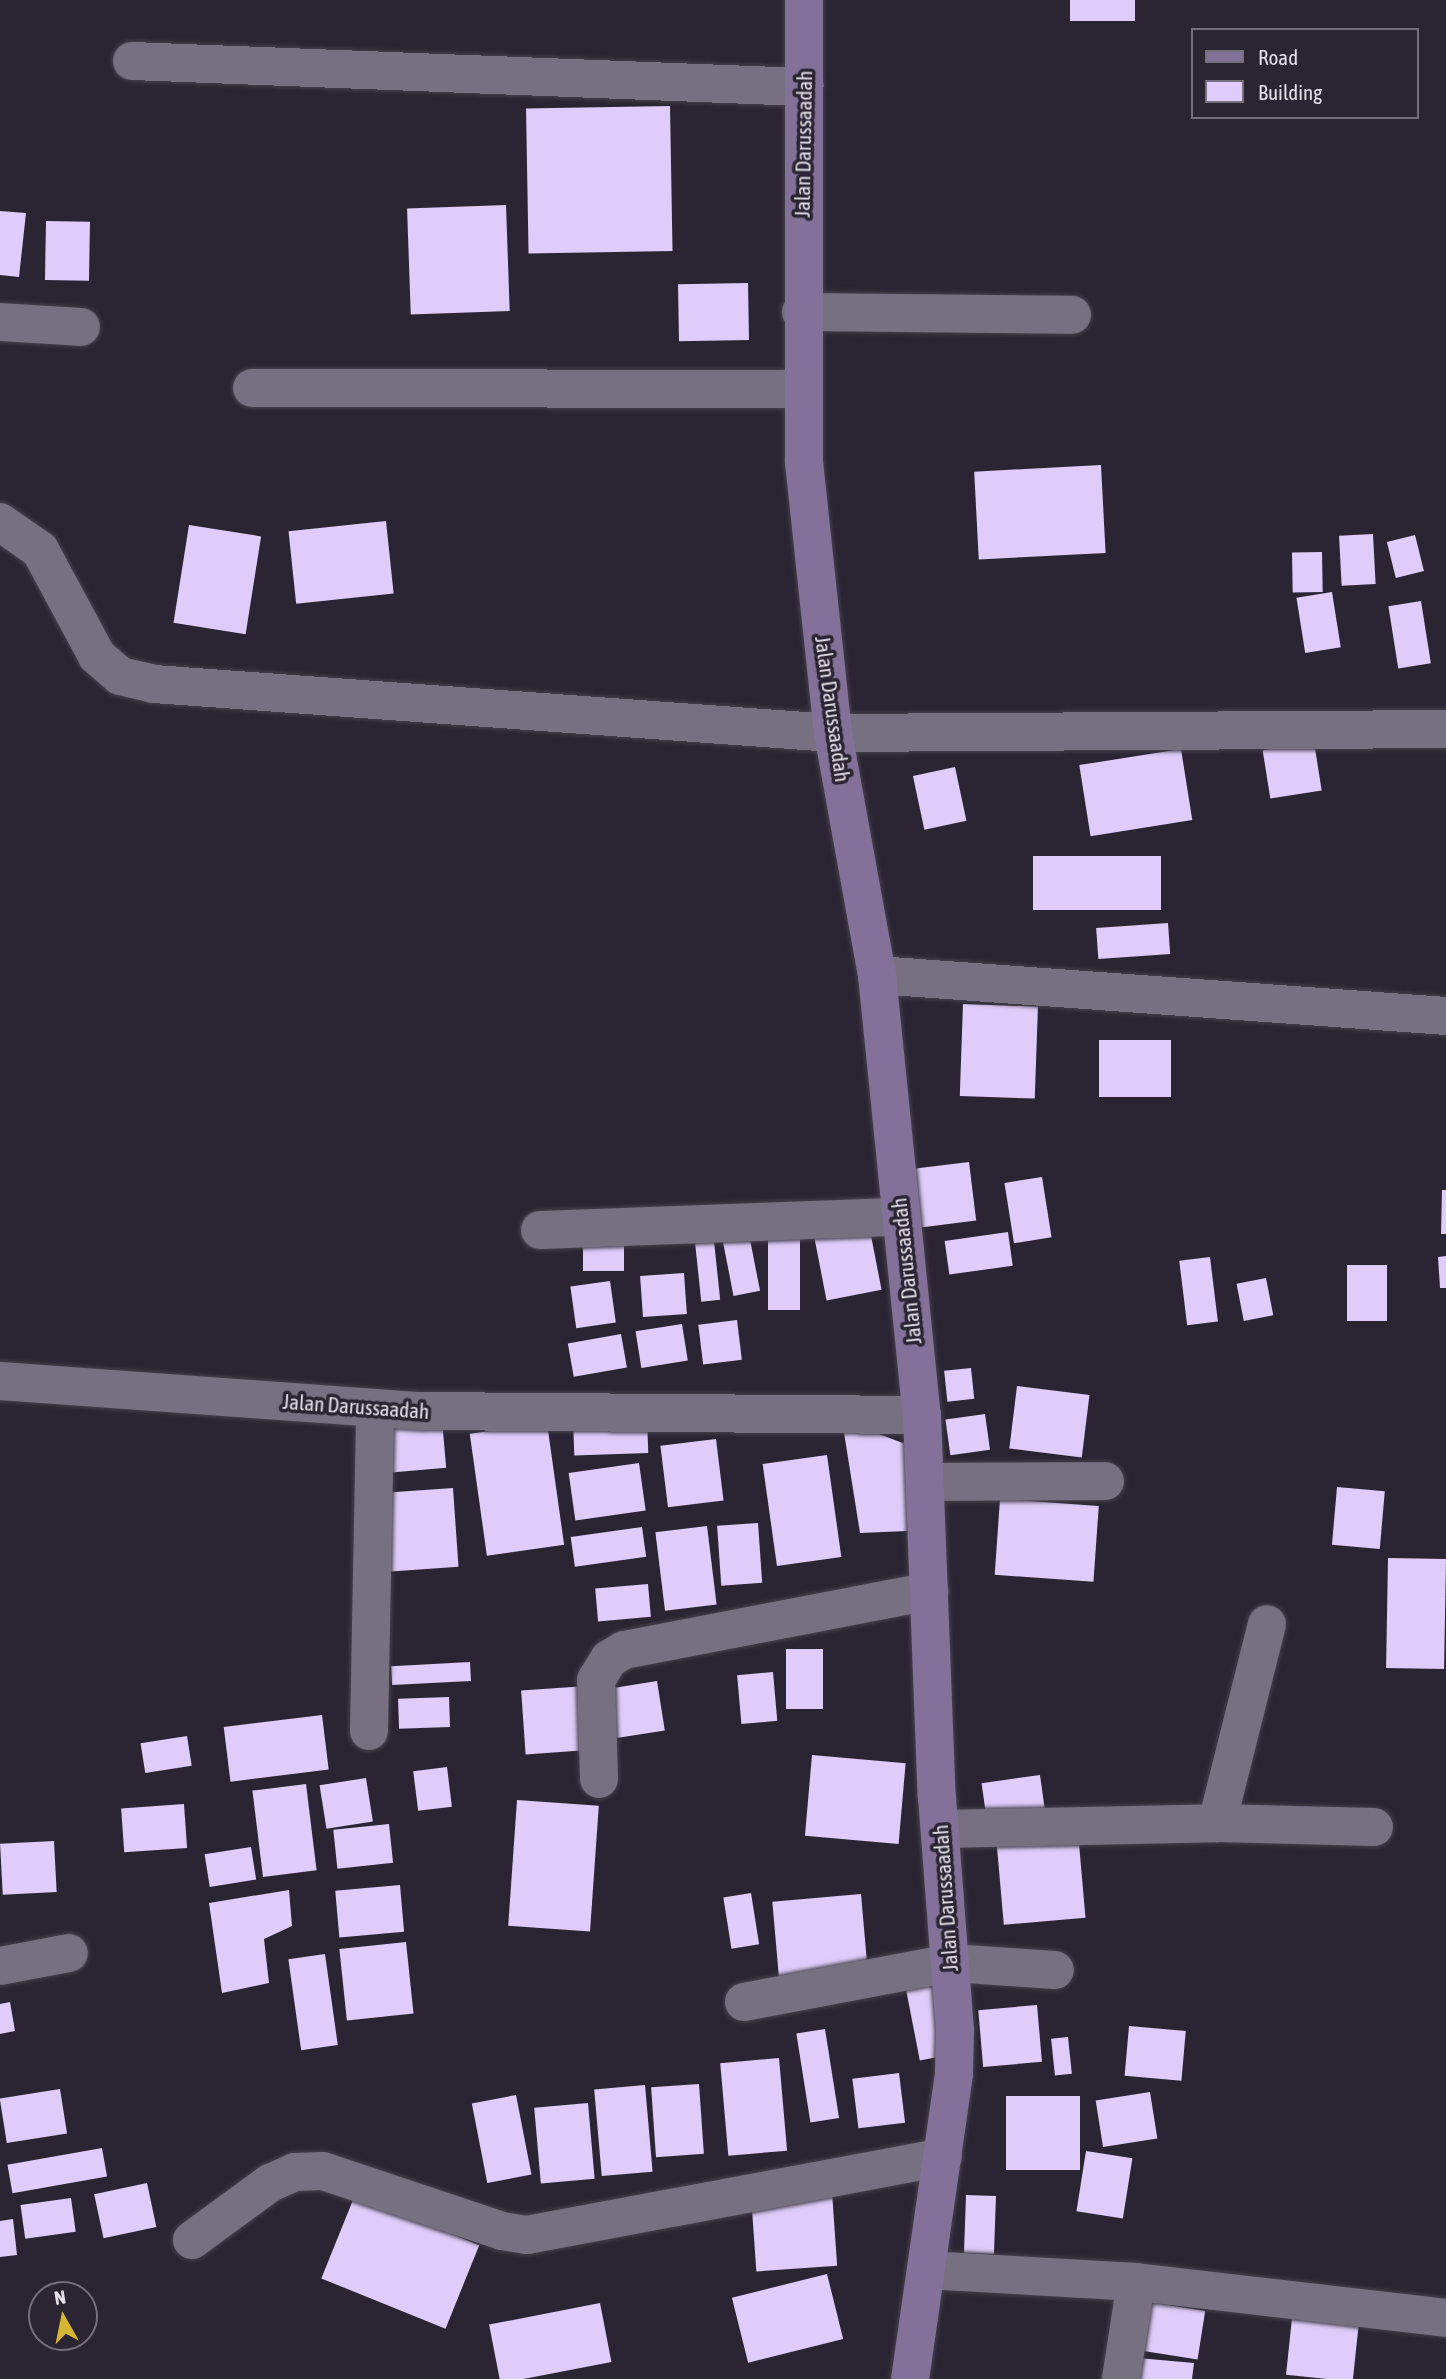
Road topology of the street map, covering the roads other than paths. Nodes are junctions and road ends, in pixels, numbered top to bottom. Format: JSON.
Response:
{"nodes":[{"id":1,"x":804,"y":0,"type":"edge"},
{"id":2,"x":132,"y":61,"type":"dead end"},
{"id":3,"x":804,"y":87,"type":"junction"},
{"id":4,"x":801,"y":312,"type":"junction"},
{"id":5,"x":1072,"y":315,"type":"dead end"},
{"id":6,"x":0,"y":322,"type":"edge"},
{"id":7,"x":81,"y":327,"type":"dead end"},
{"id":8,"x":251,"y":388,"type":"dead end"},
{"id":9,"x":801,"y":389,"type":"junction"},
{"id":10,"x":0,"y":522,"type":"edge"},
{"id":11,"x":1446,"y":729,"type":"edge"},
{"id":12,"x":833,"y":733,"type":"junction"},
{"id":13,"x":877,"y":975,"type":"junction"},
{"id":14,"x":1446,"y":1016,"type":"edge"},
{"id":15,"x":901,"y":1217,"type":"junction"},
{"id":16,"x":540,"y":1230,"type":"dead end"},
{"id":17,"x":0,"y":1381,"type":"edge"},
{"id":18,"x":375,"y":1409,"type":"junction"},
{"id":19,"x":922,"y":1415,"type":"junction"},
{"id":20,"x":1105,"y":1481,"type":"dead end"},
{"id":21,"x":926,"y":1482,"type":"junction"},
{"id":22,"x":929,"y":1591,"type":"junction"},
{"id":23,"x":1267,"y":1624,"type":"dead end"},
{"id":24,"x":369,"y":1731,"type":"dead end"},
{"id":25,"x":599,"y":1779,"type":"dead end"},
{"id":26,"x":1217,"y":1823,"type":"junction"},
{"id":27,"x":1374,"y":1827,"type":"dead end"},
{"id":28,"x":940,"y":1829,"type":"junction"},
{"id":29,"x":69,"y":1953,"type":"dead end"},
{"id":30,"x":951,"y":1963,"type":"junction"},
{"id":31,"x":0,"y":1966,"type":"edge"},
{"id":32,"x":1055,"y":1970,"type":"dead end"},
{"id":33,"x":744,"y":2002,"type":"dead end"},
{"id":34,"x":943,"y":2157,"type":"junction"},
{"id":35,"x":192,"y":2240,"type":"dead end"},
{"id":36,"x":927,"y":2270,"type":"junction"},
{"id":37,"x":1136,"y":2282,"type":"junction"},
{"id":38,"x":1446,"y":2318,"type":"edge"},
{"id":39,"x":910,"y":2379,"type":"edge"},
{"id":40,"x":1121,"y":2379,"type":"edge"}],
"edges":[{"from":1,"to":3,"type":"street","name":"Jalan Darussaadah"},
{"from":2,"to":3,"type":"street"},
{"from":3,"to":4,"type":"street","name":"Jalan Darussaadah"},
{"from":4,"to":5,"type":"street"},
{"from":4,"to":9,"type":"street","name":"Jalan Darussaadah"},
{"from":6,"to":7,"type":"street"},
{"from":8,"to":9,"type":"street"},
{"from":9,"to":12,"type":"street","name":"Jalan Darussaadah"},
{"from":10,"to":12,"type":"street"},
{"from":11,"to":12,"type":"street"},
{"from":12,"to":13,"type":"street","name":"Jalan Darussaadah"},
{"from":13,"to":14,"type":"street"},
{"from":13,"to":15,"type":"street","name":"Jalan Darussaadah"},
{"from":15,"to":16,"type":"street"},
{"from":15,"to":19,"type":"street","name":"Jalan Darussaadah"},
{"from":17,"to":18,"type":"street","name":"Jalan Darussaadah"},
{"from":18,"to":19,"type":"street","name":"Jalan Darussaadah"},
{"from":18,"to":24,"type":"street"},
{"from":19,"to":21,"type":"street","name":"Jalan Darussaadah"},
{"from":20,"to":21,"type":"street"},
{"from":21,"to":22,"type":"street","name":"Jalan Darussaadah"},
{"from":22,"to":25,"type":"street"},
{"from":22,"to":28,"type":"street","name":"Jalan Darussaadah"},
{"from":23,"to":26,"type":"street"},
{"from":26,"to":27,"type":"street"},
{"from":26,"to":28,"type":"street"},
{"from":28,"to":30,"type":"street","name":"Jalan Darussaadah"},
{"from":29,"to":31,"type":"street"},
{"from":30,"to":32,"type":"street"},
{"from":30,"to":33,"type":"street"},
{"from":30,"to":34,"type":"street","name":"Jalan Darussaadah"},
{"from":34,"to":35,"type":"street"},
{"from":34,"to":36,"type":"street","name":"Jalan Darussaadah"},
{"from":36,"to":37,"type":"street"},
{"from":36,"to":39,"type":"street","name":"Jalan Darussaadah"},
{"from":37,"to":38,"type":"street"},
{"from":37,"to":40,"type":"street"}]}
